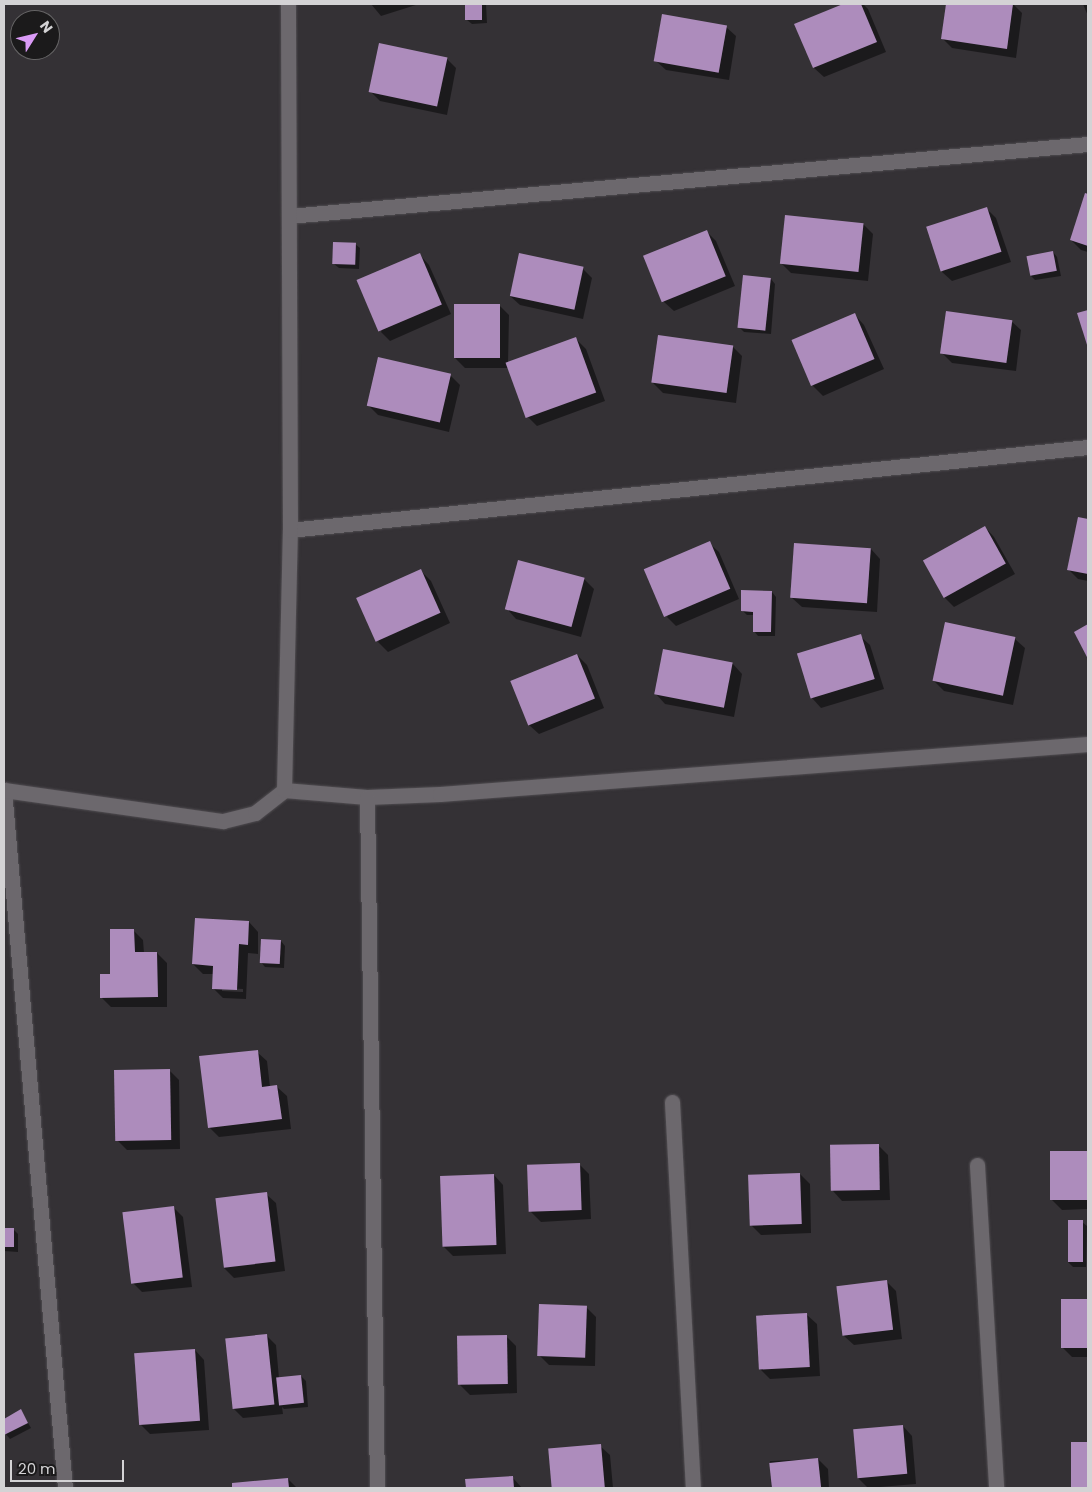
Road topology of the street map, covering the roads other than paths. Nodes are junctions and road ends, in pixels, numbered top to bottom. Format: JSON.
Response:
{"nodes":[{"id":1,"x":288,"y":4,"type":"edge"},
{"id":2,"x":1088,"y":144,"type":"edge"},
{"id":3,"x":289,"y":216,"type":"junction"},
{"id":4,"x":1088,"y":447,"type":"edge"},
{"id":5,"x":290,"y":530,"type":"junction"},
{"id":6,"x":1088,"y":744,"type":"edge"},
{"id":7,"x":284,"y":790,"type":"junction"},
{"id":8,"x":367,"y":797,"type":"junction"},
{"id":9,"x":672,"y":1102,"type":"dead end"},
{"id":10,"x":977,"y":1165,"type":"dead end"},
{"id":11,"x":65,"y":1488,"type":"edge"},
{"id":12,"x":376,"y":1488,"type":"edge"},
{"id":13,"x":693,"y":1488,"type":"edge"},
{"id":14,"x":996,"y":1488,"type":"edge"}],
"edges":[{"from":1,"to":3,"type":"street"},
{"from":2,"to":3,"type":"street"},
{"from":3,"to":5,"type":"street"},
{"from":4,"to":5,"type":"street"},
{"from":5,"to":7,"type":"street"},
{"from":6,"to":8,"type":"street"},
{"from":7,"to":8,"type":"street"},
{"from":7,"to":11,"type":"street"},
{"from":8,"to":12,"type":"street"},
{"from":9,"to":13,"type":"street"},
{"from":10,"to":14,"type":"street"}]}
